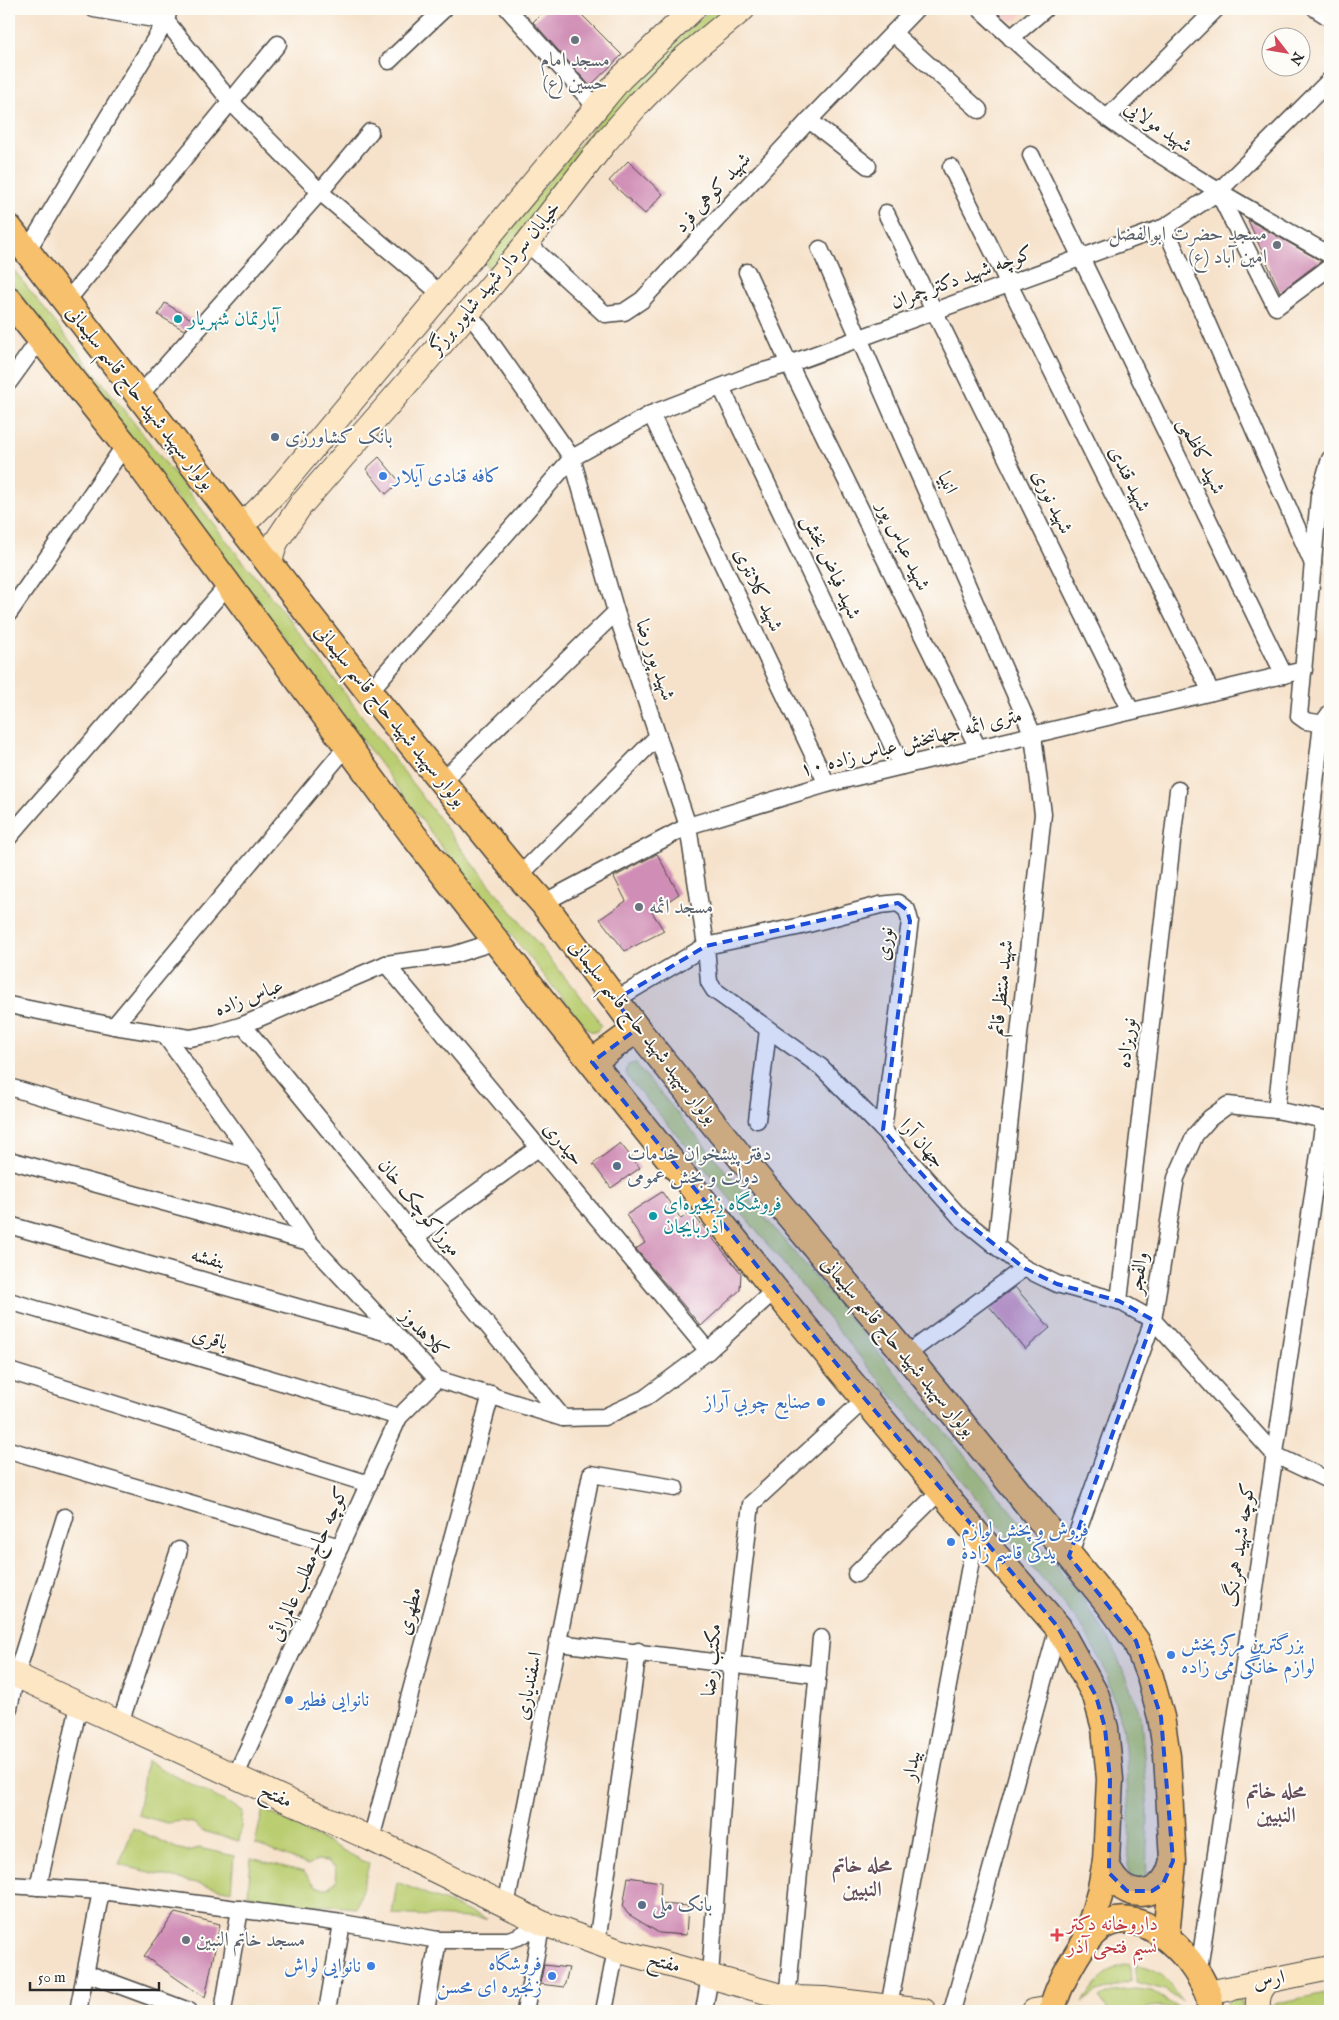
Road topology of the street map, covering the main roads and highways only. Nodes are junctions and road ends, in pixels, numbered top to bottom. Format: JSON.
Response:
{"nodes":[{"id":1,"x":693,"y":9,"type":"edge"},
{"id":2,"x":743,"y":9,"type":"edge"},
{"id":3,"x":9,"y":228,"type":"edge"},
{"id":4,"x":441,"y":294,"type":"junction"},
{"id":5,"x":9,"y":300,"type":"edge"},
{"id":6,"x":468,"y":313,"type":"junction"},
{"id":7,"x":277,"y":491,"type":"junction"},
{"id":8,"x":300,"y":506,"type":"junction"},
{"id":9,"x":237,"y":524,"type":"junction"},
{"id":10,"x":270,"y":564,"type":"junction"},
{"id":11,"x":637,"y":1029,"type":"junction"},
{"id":12,"x":592,"y":1062,"type":"junction"},
{"id":13,"x":13,"y":1674,"type":"edge"},
{"id":14,"x":1106,"y":1861,"type":"junction"},
{"id":15,"x":1173,"y":1861,"type":"junction"},
{"id":16,"x":1166,"y":1936,"type":"junction"},
{"id":17,"x":1086,"y":1940,"type":"junction"},
{"id":18,"x":1330,"y":1968,"type":"edge"},
{"id":19,"x":1269,"y":1980,"type":"junction"},
{"id":20,"x":1205,"y":1993,"type":"edge"},
{"id":21,"x":787,"y":2004,"type":"edge"},
{"id":22,"x":1046,"y":2010,"type":"edge"},
{"id":23,"x":814,"y":2011,"type":"edge"},
{"id":24,"x":924,"y":2011,"type":"edge"},
{"id":25,"x":1258,"y":2011,"type":"edge"}],
"edges":[{"from":1,"to":4,"type":"main road","name":"خیابان سردار شهید شاپور برزگر"},
{"from":2,"to":6,"type":"main road","name":"خیابان سردار شهید شاپور برزگر"},
{"from":3,"to":9,"type":"main road","name":"بولوار سپهبد شهید حاج قاسم سلیمانی"},
{"from":4,"to":6,"type":"main road"},
{"from":4,"to":7,"type":"main road","name":"خیابان سردار شهید شاپور برزگر"},
{"from":5,"to":12,"type":"main road","name":"بولوار سپهبد شهید حاج قاسم سلیمانی"},
{"from":6,"to":8,"type":"main road","name":"خیابان سردار شهید شاپور برزگر"},
{"from":7,"to":8,"type":"main road"},
{"from":7,"to":9,"type":"main road","name":"خیابان سردار شهید شاپور برزگر"},
{"from":8,"to":10,"type":"main road","name":"خیابان سردار شهید شاپور برزگر"},
{"from":9,"to":10,"type":"main road","name":"بولوار سپهبد شهید حاج قاسم سلیمانی"},
{"from":10,"to":11,"type":"main road","name":"بولوار سپهبد شهید حاج قاسم سلیمانی"},
{"from":11,"to":12,"type":"main road"},
{"from":11,"to":15,"type":"main road","name":"بولوار سپهبد شهید حاج قاسم سلیمانی"},
{"from":12,"to":14,"type":"main road","name":"بولوار سپهبد شهید حاج قاسم سلیمانی"},
{"from":13,"to":21,"type":"main road","name":"مفتح"},
{"from":14,"to":15,"type":"main road"},
{"from":14,"to":17,"type":"main road","name":"بولوار سپهبد شهید حاج قاسم سلیمانی"},
{"from":15,"to":16,"type":"main road","name":"بولوار سپهبد شهید حاج قاسم سلیمانی"},
{"from":16,"to":17,"type":"main road"},
{"from":16,"to":20,"type":"main road"},
{"from":17,"to":22,"type":"main road"},
{"from":18,"to":19,"type":"main road","name":"ارس"},
{"from":19,"to":20,"type":"main road","name":"ارس"},
{"from":19,"to":25,"type":"main road"},
{"from":21,"to":23,"type":"main road","name":"مفتح"},
{"from":21,"to":24,"type":"main road","name":"مفتح"}]}
